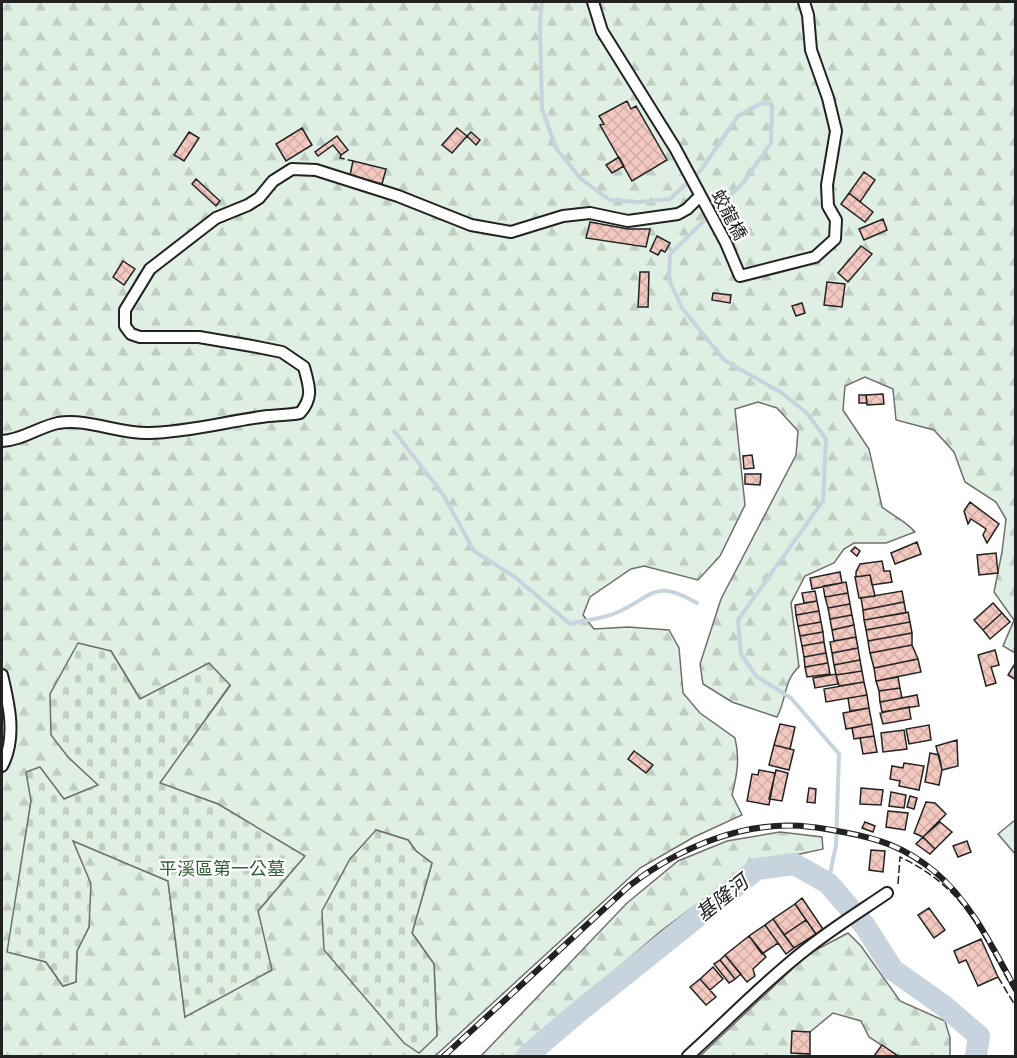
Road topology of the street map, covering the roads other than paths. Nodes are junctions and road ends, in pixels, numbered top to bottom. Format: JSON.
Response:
{"nodes":[{"id":1,"x":593,"y":2,"type":"edge"},
{"id":2,"x":804,"y":2,"type":"edge"},
{"id":3,"x":700,"y":196,"type":"junction"},
{"id":4,"x":2,"y":441,"type":"edge"},
{"id":5,"x":2,"y":675,"type":"edge"},
{"id":6,"x":2,"y":766,"type":"edge"},
{"id":7,"x":887,"y":893,"type":"dead end"},
{"id":8,"x":688,"y":1056,"type":"edge"}],
"edges":[{"from":1,"to":3,"type":"street","name":"蛟龍橋"},
{"from":2,"to":3,"type":"street","name":"蛟龍橋"},
{"from":3,"to":4,"type":"street"},
{"from":5,"to":6,"type":"street"},
{"from":7,"to":8,"type":"street"}]}
